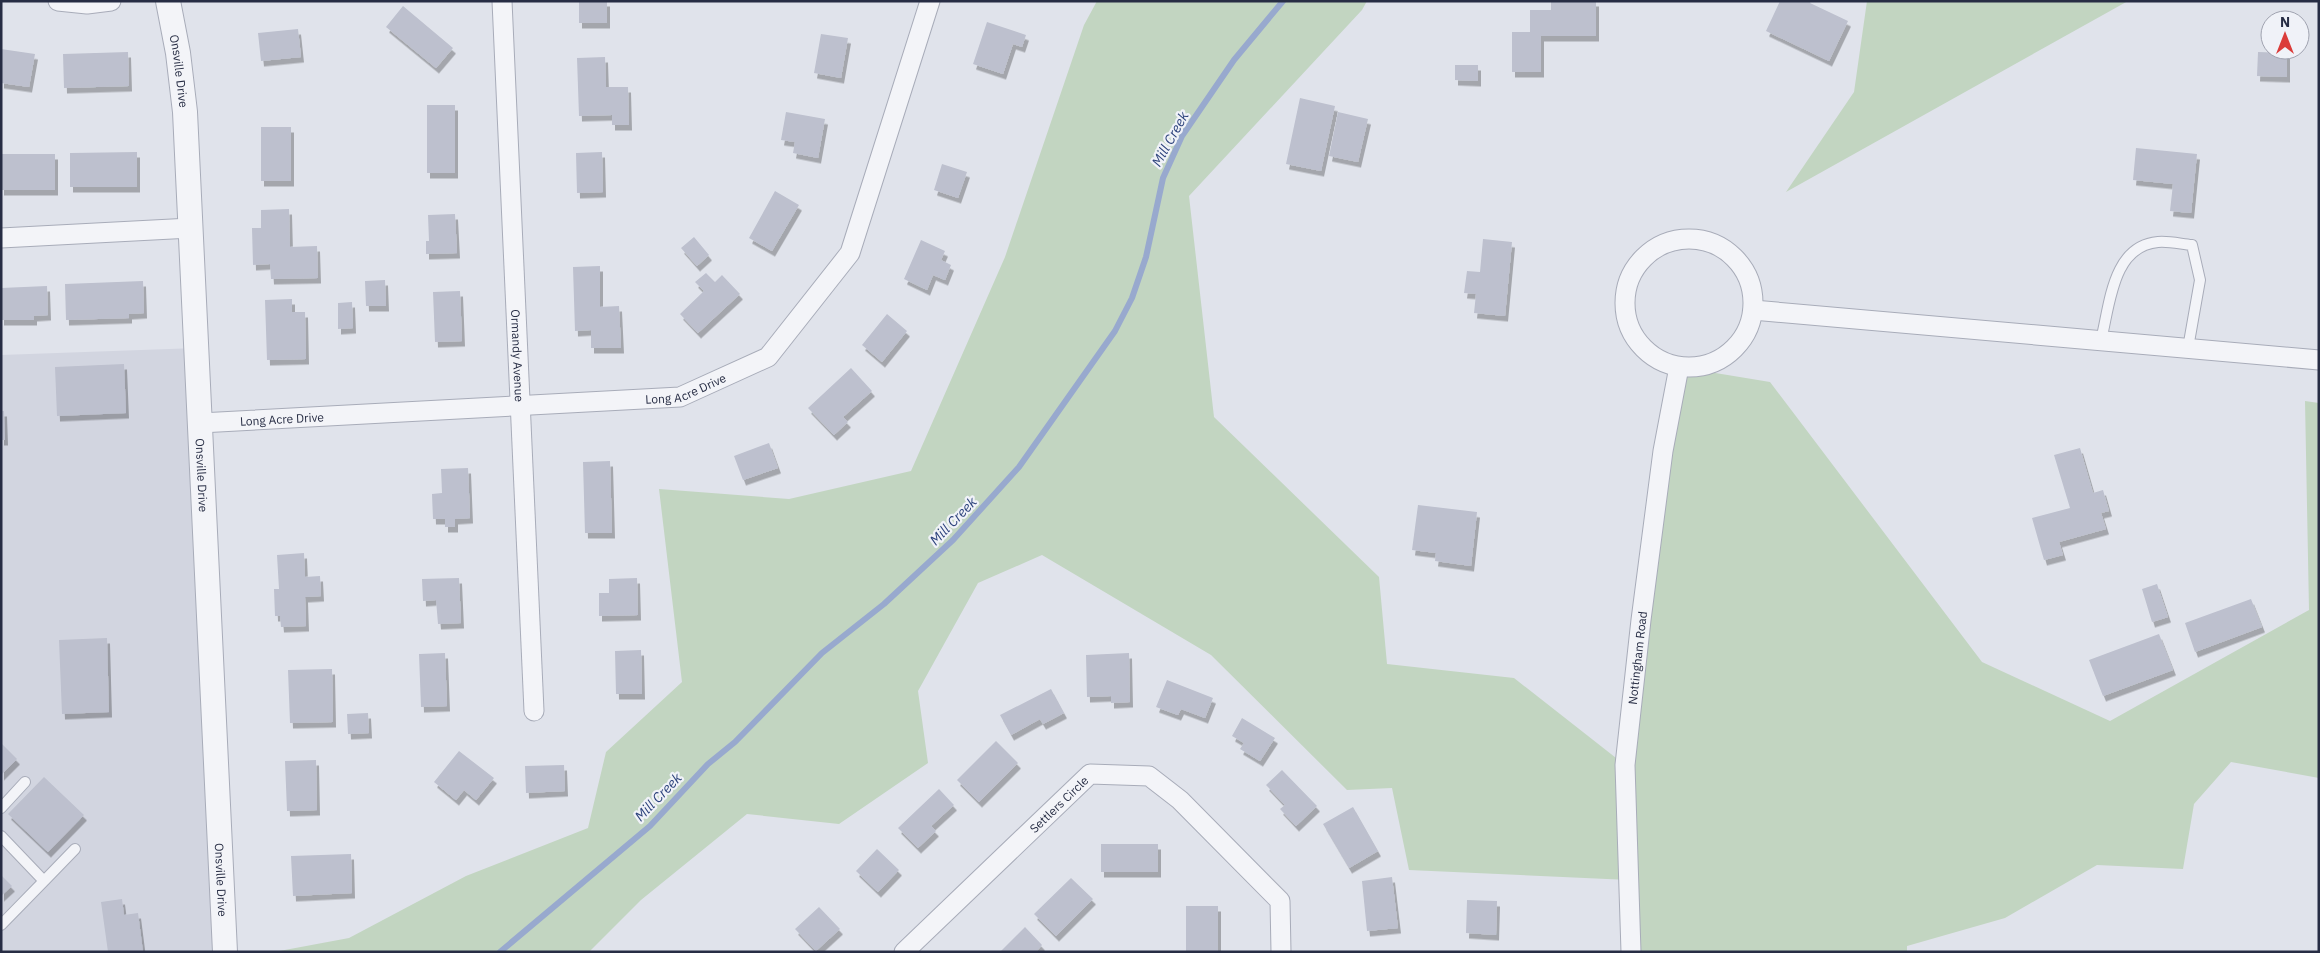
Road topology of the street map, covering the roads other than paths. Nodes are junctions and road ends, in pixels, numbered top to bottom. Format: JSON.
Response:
{"nodes":[{"id":1,"x":58,"y":1,"type":"edge"},
{"id":2,"x":111,"y":1,"type":"edge"},
{"id":3,"x":168,"y":1,"type":"edge"},
{"id":4,"x":502,"y":1,"type":"edge"},
{"id":5,"x":930,"y":1,"type":"edge"},
{"id":6,"x":191,"y":228,"type":"junction"},
{"id":7,"x":1,"y":238,"type":"edge"},
{"id":8,"x":1753,"y":310,"type":"junction"},
{"id":9,"x":2101,"y":340,"type":"junction"},
{"id":10,"x":2188,"y":348,"type":"junction"},
{"id":11,"x":2319,"y":360,"type":"edge"},
{"id":12,"x":1679,"y":367,"type":"junction"},
{"id":13,"x":520,"y":406,"type":"junction"},
{"id":14,"x":200,"y":423,"type":"junction"},
{"id":15,"x":534,"y":711,"type":"dead end"},
{"id":16,"x":25,"y":782,"type":"dead end"},
{"id":17,"x":1,"y":808,"type":"edge"},
{"id":18,"x":1,"y":836,"type":"edge"},
{"id":19,"x":75,"y":849,"type":"dead end"},
{"id":20,"x":44,"y":881,"type":"junction"},
{"id":21,"x":3,"y":918,"type":"edge"},
{"id":22,"x":225,"y":952,"type":"edge"},
{"id":23,"x":904,"y":952,"type":"edge"},
{"id":24,"x":1281,"y":952,"type":"edge"},
{"id":25,"x":1631,"y":952,"type":"edge"}],
"edges":[{"from":1,"to":2,"type":"street"},
{"from":3,"to":6,"type":"street","name":"Onsville Drive"},
{"from":4,"to":13,"type":"street","name":"Ormandy Avenue"},
{"from":5,"to":13,"type":"street","name":"Long Acre Drive"},
{"from":6,"to":7,"type":"street"},
{"from":6,"to":14,"type":"street","name":"Onsville Drive"},
{"from":8,"to":9,"type":"street"},
{"from":8,"to":12,"type":"street"},
{"from":8,"to":12,"type":"street"},
{"from":9,"to":10,"type":"street"},
{"from":9,"to":10,"type":"lane"},
{"from":10,"to":11,"type":"street"},
{"from":12,"to":25,"type":"street","name":"Nottingham Road"},
{"from":13,"to":14,"type":"street","name":"Long Acre Drive"},
{"from":13,"to":15,"type":"street","name":"Ormandy Avenue"},
{"from":14,"to":22,"type":"street","name":"Onsville Drive"},
{"from":16,"to":17,"type":"lane"},
{"from":18,"to":20,"type":"lane"},
{"from":19,"to":20,"type":"lane"},
{"from":20,"to":21,"type":"lane"},
{"from":23,"to":24,"type":"street","name":"Settlers Circle"}]}
